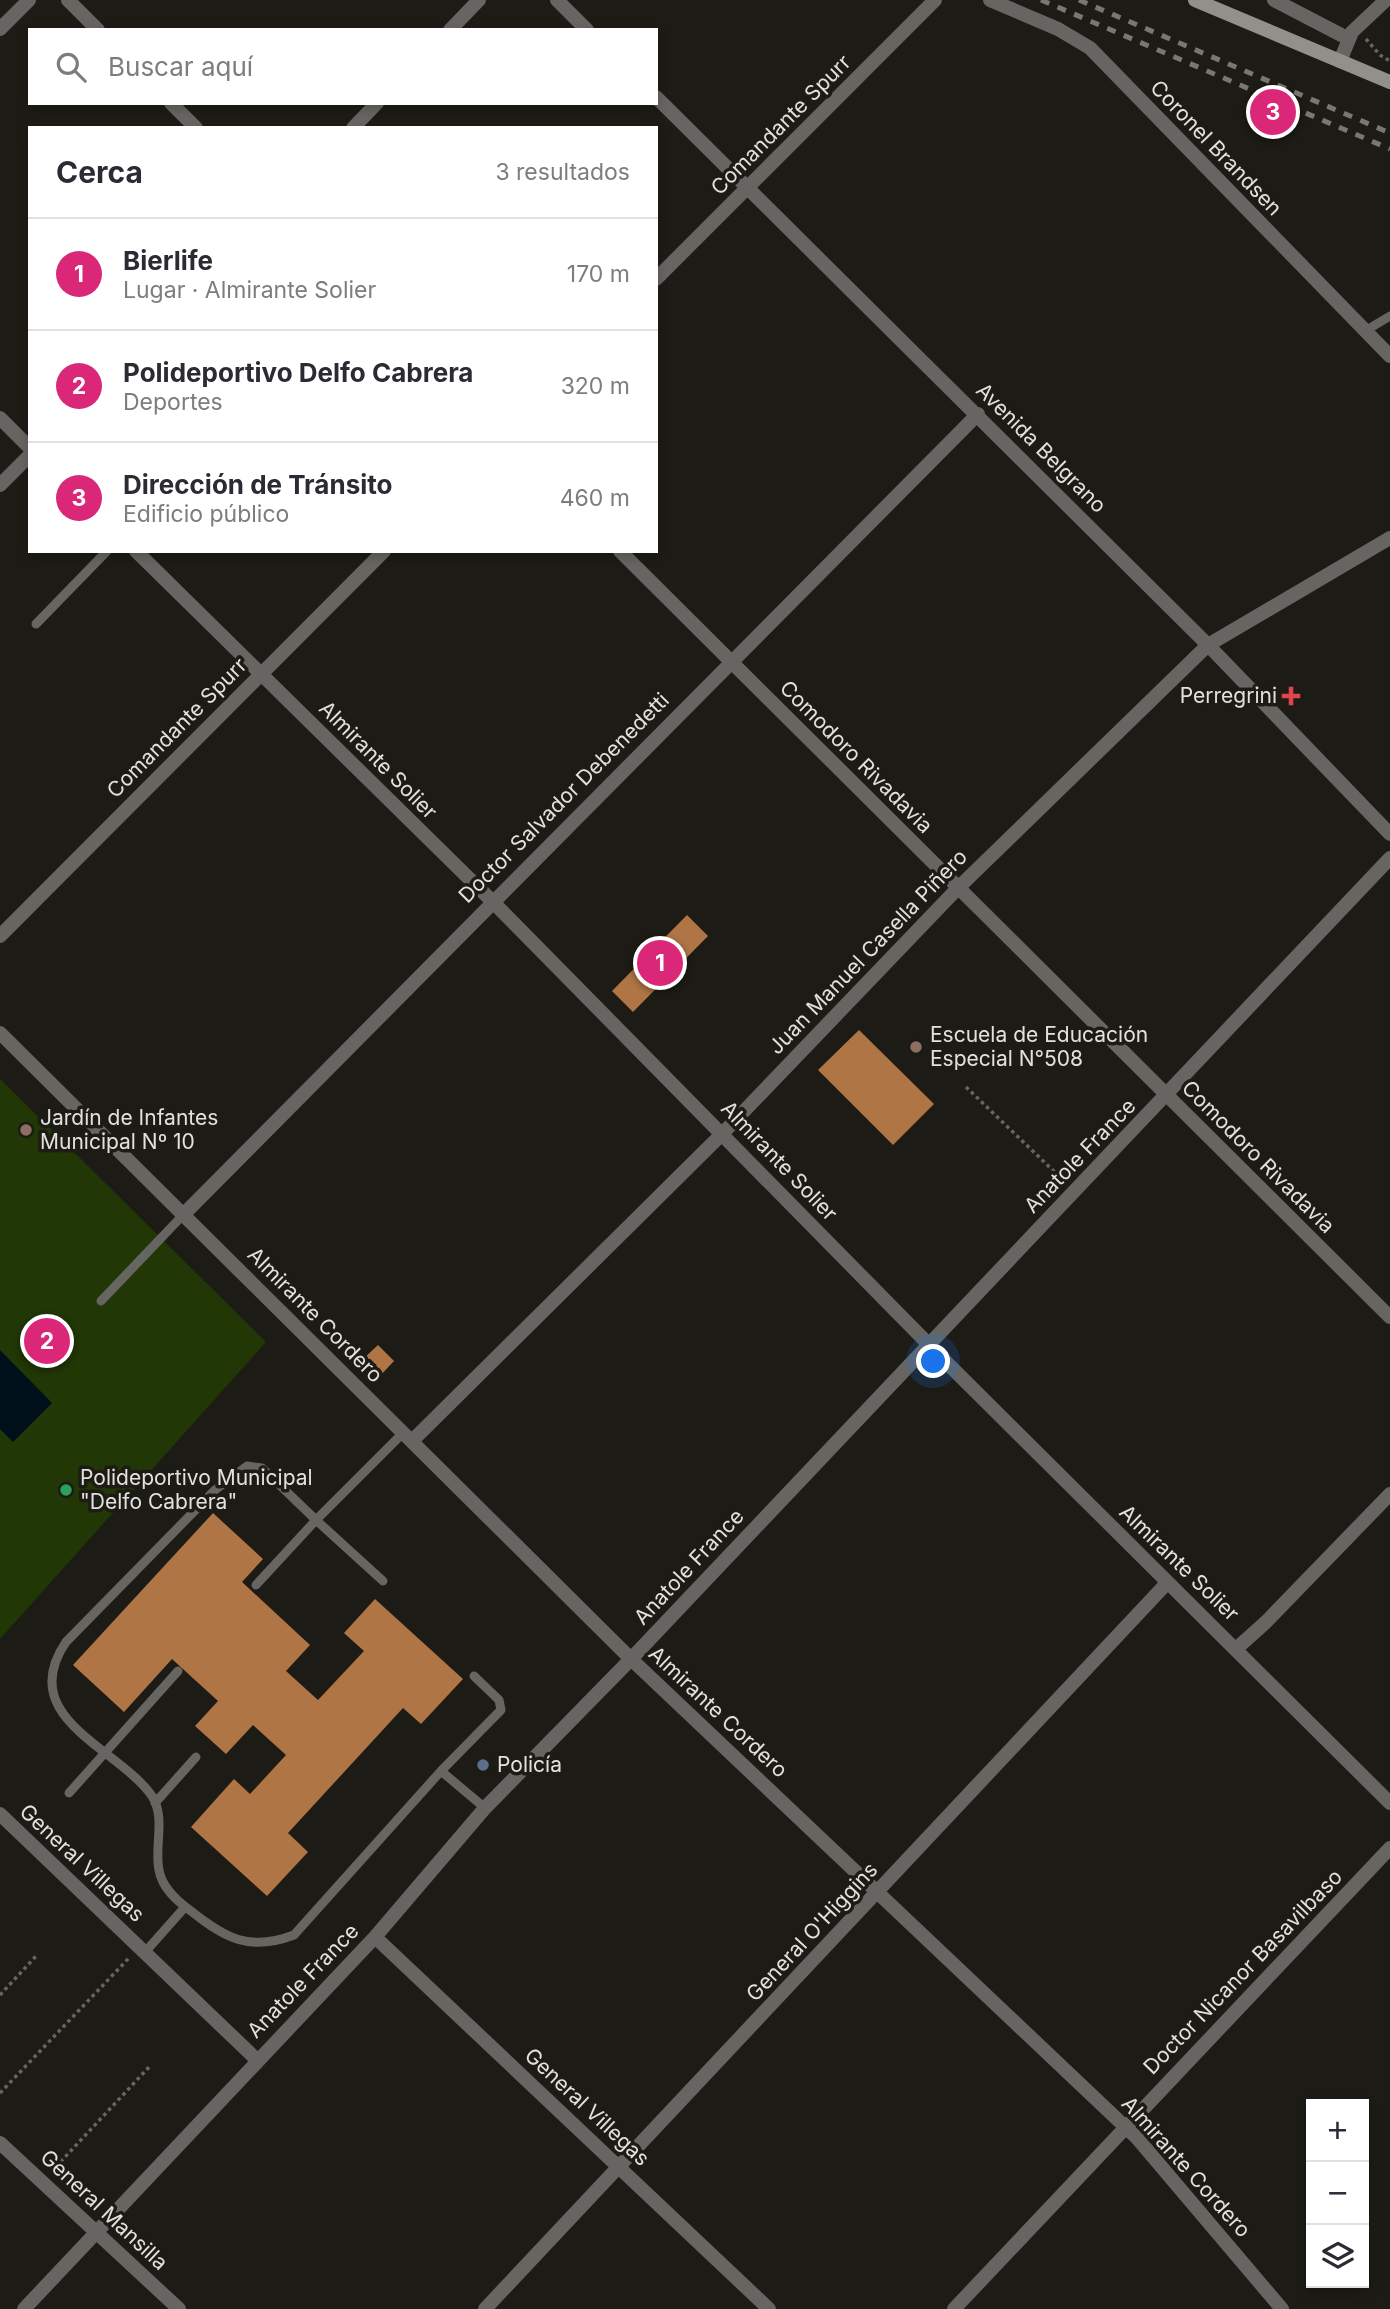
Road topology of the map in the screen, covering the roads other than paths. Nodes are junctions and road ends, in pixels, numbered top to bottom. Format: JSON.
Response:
{"nodes":[{"id":1,"x":29,"y":0,"type":"edge"},
{"id":2,"x":68,"y":0,"type":"edge"},
{"id":3,"x":479,"y":0,"type":"edge"},
{"id":4,"x":557,"y":0,"type":"edge"},
{"id":5,"x":936,"y":0,"type":"edge"},
{"id":6,"x":990,"y":0,"type":"edge"},
{"id":7,"x":1195,"y":0,"type":"edge"},
{"id":8,"x":1274,"y":0,"type":"edge"},
{"id":9,"x":1386,"y":0,"type":"edge"},
{"id":10,"x":96,"y":28,"type":"edge"},
{"id":11,"x":452,"y":28,"type":"edge"},
{"id":12,"x":585,"y":28,"type":"edge"},
{"id":13,"x":0,"y":29,"type":"edge"},
{"id":14,"x":1353,"y":34,"type":"junction"},
{"id":15,"x":1340,"y":61,"type":"junction"},
{"id":16,"x":1390,"y":82,"type":"edge"},
{"id":17,"x":658,"y":99,"type":"edge"},
{"id":18,"x":173,"y":105,"type":"edge"},
{"id":19,"x":375,"y":105,"type":"edge"},
{"id":20,"x":193,"y":126,"type":"edge"},
{"id":21,"x":355,"y":126,"type":"edge"},
{"id":22,"x":748,"y":187,"type":"junction"},
{"id":23,"x":658,"y":277,"type":"edge"},
{"id":24,"x":1390,"y":316,"type":"edge"},
{"id":25,"x":1365,"y":331,"type":"junction"},
{"id":26,"x":1390,"y":356,"type":"edge"},
{"id":27,"x":978,"y":414,"type":"junction"},
{"id":28,"x":0,"y":418,"type":"edge"},
{"id":29,"x":28,"y":445,"type":"edge"},
{"id":30,"x":28,"y":457,"type":"edge"},
{"id":31,"x":0,"y":485,"type":"edge"},
{"id":32,"x":1390,"y":538,"type":"edge"},
{"id":33,"x":105,"y":553,"type":"edge"},
{"id":34,"x":138,"y":553,"type":"edge"},
{"id":35,"x":382,"y":553,"type":"edge"},
{"id":36,"x":622,"y":553,"type":"edge"},
{"id":37,"x":36,"y":624,"type":"dead end"},
{"id":38,"x":1208,"y":645,"type":"junction"},
{"id":39,"x":730,"y":661,"type":"junction"},
{"id":40,"x":261,"y":674,"type":"junction"},
{"id":41,"x":1390,"y":834,"type":"edge"},
{"id":42,"x":1390,"y":858,"type":"edge"},
{"id":43,"x":957,"y":889,"type":"junction"},
{"id":44,"x":492,"y":901,"type":"junction"},
{"id":45,"x":0,"y":936,"type":"edge"},
{"id":46,"x":0,"y":1034,"type":"edge"},
{"id":47,"x":1167,"y":1096,"type":"junction"},
{"id":48,"x":723,"y":1133,"type":"junction"},
{"id":49,"x":184,"y":1214,"type":"junction"},
{"id":50,"x":101,"y":1301,"type":"dead end"},
{"id":51,"x":1390,"y":1317,"type":"edge"},
{"id":52,"x":928,"y":1344,"type":"junction"},
{"id":53,"x":408,"y":1437,"type":"junction"},
{"id":54,"x":1390,"y":1494,"type":"edge"},
{"id":55,"x":316,"y":1520,"type":"junction"},
{"id":56,"x":383,"y":1581,"type":"dead end"},
{"id":57,"x":1167,"y":1583,"type":"junction"},
{"id":58,"x":256,"y":1585,"type":"dead end"},
{"id":59,"x":1237,"y":1648,"type":"junction"},
{"id":60,"x":631,"y":1659,"type":"junction"},
{"id":61,"x":178,"y":1671,"type":"dead end"},
{"id":62,"x":474,"y":1676,"type":"dead end"},
{"id":63,"x":104,"y":1753,"type":"junction"},
{"id":64,"x":196,"y":1757,"type":"dead end"},
{"id":65,"x":441,"y":1771,"type":"junction"},
{"id":66,"x":69,"y":1793,"type":"dead end"},
{"id":67,"x":155,"y":1802,"type":"junction"},
{"id":68,"x":1390,"y":1803,"type":"edge"},
{"id":69,"x":485,"y":1808,"type":"junction"},
{"id":70,"x":0,"y":1814,"type":"edge"},
{"id":71,"x":1390,"y":1848,"type":"edge"},
{"id":72,"x":879,"y":1892,"type":"junction"},
{"id":73,"x":185,"y":1907,"type":"junction"},
{"id":74,"x":375,"y":1937,"type":"junction"},
{"id":75,"x":143,"y":1948,"type":"junction"},
{"id":76,"x":256,"y":2059,"type":"junction"},
{"id":77,"x":1125,"y":2127,"type":"junction"},
{"id":78,"x":0,"y":2143,"type":"edge"},
{"id":79,"x":619,"y":2166,"type":"junction"},
{"id":80,"x":99,"y":2231,"type":"junction"},
{"id":81,"x":24,"y":2309,"type":"edge"},
{"id":82,"x":179,"y":2309,"type":"edge"},
{"id":83,"x":485,"y":2309,"type":"edge"},
{"id":84,"x":769,"y":2309,"type":"edge"},
{"id":85,"x":954,"y":2309,"type":"edge"},
{"id":86,"x":1282,"y":2309,"type":"edge"}],
"edges":[{"from":1,"to":13,"type":"street"},
{"from":2,"to":10,"type":"street"},
{"from":3,"to":11,"type":"street"},
{"from":4,"to":12,"type":"street"},
{"from":5,"to":22,"type":"street","name":"Comandante Spurr"},
{"from":6,"to":25,"type":"street","name":"Coronel Brandsen"},
{"from":7,"to":15,"type":"main road"},
{"from":8,"to":14,"type":"street"},
{"from":9,"to":14,"type":"street"},
{"from":14,"to":15,"type":"street"},
{"from":15,"to":16,"type":"main road"},
{"from":17,"to":22,"type":"street","name":"Avenida Belgrano"},
{"from":18,"to":20,"type":"street"},
{"from":19,"to":21,"type":"street"},
{"from":22,"to":23,"type":"street","name":"Comandante Spurr"},
{"from":22,"to":27,"type":"street","name":"Avenida Belgrano"},
{"from":24,"to":25,"type":"lane"},
{"from":25,"to":26,"type":"street","name":"Coronel Brandsen"},
{"from":27,"to":38,"type":"street","name":"Avenida Belgrano"},
{"from":27,"to":39,"type":"street","name":"Doctor Salvador Debenedetti"},
{"from":28,"to":29,"type":"street"},
{"from":30,"to":31,"type":"street"},
{"from":32,"to":38,"type":"street","name":"Juan Manuel Casella Piñero"},
{"from":33,"to":37,"type":"lane"},
{"from":34,"to":40,"type":"street","name":"Almirante Solier"},
{"from":35,"to":40,"type":"street","name":"Comandante Spurr"},
{"from":36,"to":39,"type":"street","name":"Comodoro Rivadavia"},
{"from":38,"to":41,"type":"street","name":"Avenida Belgrano"},
{"from":38,"to":43,"type":"street","name":"Juan Manuel Casella Piñero"},
{"from":39,"to":43,"type":"street","name":"Comodoro Rivadavia"},
{"from":39,"to":44,"type":"street","name":"Doctor Salvador Debenedetti"},
{"from":40,"to":44,"type":"street","name":"Almirante Solier"},
{"from":40,"to":45,"type":"street","name":"Comandante Spurr"},
{"from":42,"to":47,"type":"street","name":"Anatole France"},
{"from":43,"to":47,"type":"street","name":"Comodoro Rivadavia"},
{"from":43,"to":48,"type":"street","name":"Juan Manuel Casella Piñero"},
{"from":44,"to":48,"type":"street","name":"Almirante Solier"},
{"from":44,"to":49,"type":"street","name":"Doctor Salvador Debenedetti"},
{"from":46,"to":49,"type":"street","name":"Almirante Cordero"},
{"from":47,"to":51,"type":"street","name":"Comodoro Rivadavia"},
{"from":47,"to":52,"type":"street","name":"Anatole France"},
{"from":48,"to":52,"type":"street","name":"Almirante Solier"},
{"from":48,"to":53,"type":"street","name":"Juan Manuel Casella Piñero"},
{"from":49,"to":50,"type":"lane"},
{"from":49,"to":53,"type":"street","name":"Almirante Cordero"},
{"from":52,"to":57,"type":"street","name":"Almirante Solier"},
{"from":52,"to":60,"type":"street","name":"Anatole France"},
{"from":53,"to":55,"type":"lane"},
{"from":53,"to":60,"type":"street","name":"Almirante Cordero"},
{"from":54,"to":59,"type":"street"},
{"from":55,"to":56,"type":"lane"},
{"from":55,"to":58,"type":"lane"},
{"from":55,"to":63,"type":"lane"},
{"from":57,"to":59,"type":"street","name":"Almirante Solier"},
{"from":57,"to":72,"type":"street","name":"General O'Higgins"},
{"from":59,"to":68,"type":"street","name":"Almirante Solier"},
{"from":60,"to":69,"type":"street","name":"Anatole France"},
{"from":60,"to":72,"type":"street","name":"Almirante Cordero"},
{"from":61,"to":63,"type":"lane"},
{"from":62,"to":65,"type":"lane"},
{"from":63,"to":66,"type":"lane"},
{"from":63,"to":67,"type":"lane"},
{"from":64,"to":67,"type":"lane"},
{"from":65,"to":69,"type":"lane"},
{"from":65,"to":73,"type":"lane"},
{"from":67,"to":73,"type":"lane"},
{"from":69,"to":74,"type":"street","name":"Anatole France"},
{"from":70,"to":75,"type":"street","name":"General Villegas"},
{"from":71,"to":77,"type":"street","name":"Doctor Nicanor Basavilbaso"},
{"from":72,"to":77,"type":"street","name":"Almirante Cordero"},
{"from":72,"to":79,"type":"street","name":"General O'Higgins"},
{"from":73,"to":75,"type":"lane"},
{"from":74,"to":76,"type":"street","name":"Anatole France"},
{"from":74,"to":79,"type":"street","name":"General Villegas"},
{"from":75,"to":76,"type":"street","name":"General Villegas"},
{"from":76,"to":80,"type":"street","name":"Anatole France"},
{"from":77,"to":85,"type":"street","name":"Doctor Nicanor Basavilbaso"},
{"from":77,"to":86,"type":"street","name":"Almirante Cordero"},
{"from":78,"to":80,"type":"street","name":"General Mansilla"},
{"from":79,"to":83,"type":"street","name":"General O'Higgins"},
{"from":79,"to":84,"type":"street","name":"General Villegas"},
{"from":80,"to":81,"type":"street","name":"Anatole France"},
{"from":80,"to":82,"type":"street","name":"General Mansilla"}]}
